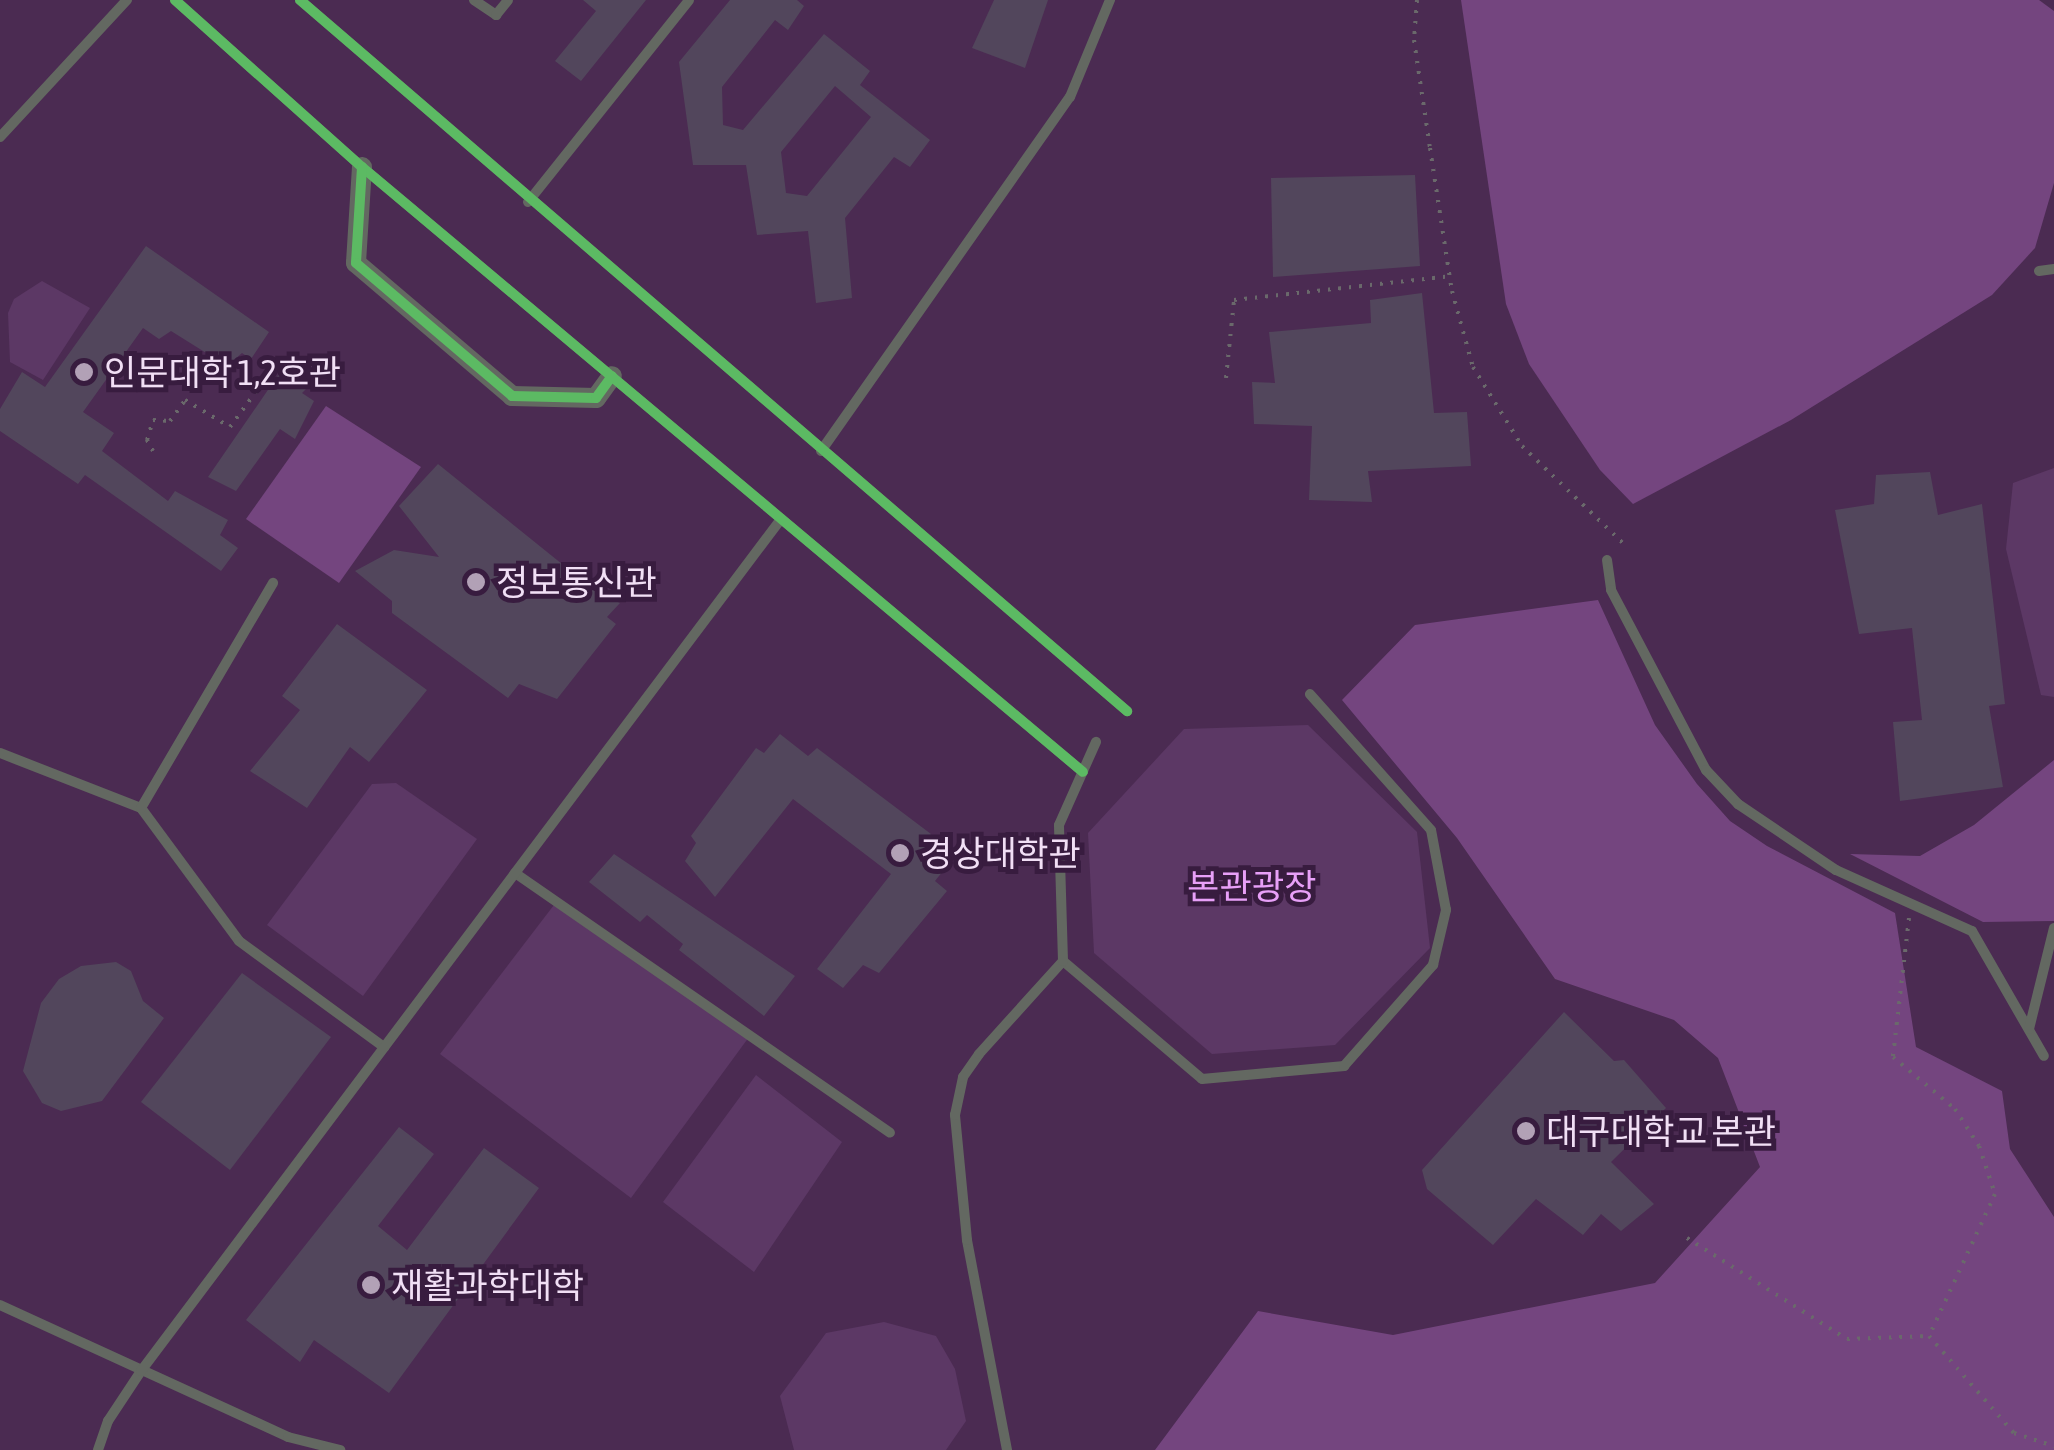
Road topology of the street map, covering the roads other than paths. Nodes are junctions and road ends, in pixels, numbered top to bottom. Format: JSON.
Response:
{"nodes":[{"id":1,"x":127,"y":0,"type":"edge"},
{"id":2,"x":175,"y":0,"type":"edge"},
{"id":3,"x":300,"y":0,"type":"edge"},
{"id":4,"x":474,"y":0,"type":"edge"},
{"id":5,"x":508,"y":0,"type":"edge"},
{"id":6,"x":689,"y":0,"type":"edge"},
{"id":7,"x":1110,"y":0,"type":"edge"},
{"id":8,"x":0,"y":137,"type":"edge"},
{"id":9,"x":362,"y":166,"type":"junction"},
{"id":10,"x":528,"y":202,"type":"junction"},
{"id":11,"x":2054,"y":269,"type":"edge"},
{"id":12,"x":2039,"y":271,"type":"dead end"},
{"id":13,"x":612,"y":376,"type":"junction"},
{"id":14,"x":822,"y":451,"type":"junction"},
{"id":15,"x":781,"y":519,"type":"junction"},
{"id":16,"x":1607,"y":560,"type":"dead end"},
{"id":17,"x":273,"y":584,"type":"dead end"},
{"id":18,"x":1310,"y":694,"type":"dead end"},
{"id":19,"x":1127,"y":711,"type":"dead end"},
{"id":20,"x":1096,"y":742,"type":"dead end"},
{"id":21,"x":0,"y":753,"type":"edge"},
{"id":22,"x":1082,"y":772,"type":"junction"},
{"id":23,"x":141,"y":808,"type":"junction"},
{"id":24,"x":516,"y":873,"type":"junction"},
{"id":25,"x":2054,"y":928,"type":"edge"},
{"id":26,"x":1063,"y":961,"type":"junction"},
{"id":27,"x":2029,"y":1030,"type":"junction"},
{"id":28,"x":384,"y":1048,"type":"junction"},
{"id":29,"x":2044,"y":1056,"type":"dead end"},
{"id":30,"x":890,"y":1133,"type":"dead end"},
{"id":31,"x":0,"y":1305,"type":"edge"},
{"id":32,"x":140,"y":1372,"type":"junction"},
{"id":33,"x":288,"y":1437,"type":"junction"},
{"id":34,"x":98,"y":1450,"type":"edge"},
{"id":35,"x":280,"y":1450,"type":"edge"},
{"id":36,"x":340,"y":1450,"type":"edge"},
{"id":37,"x":1008,"y":1450,"type":"edge"}],
"edges":[{"from":1,"to":8,"type":"lane"},
{"from":2,"to":9,"type":"lane"},
{"from":3,"to":10,"type":"lane"},
{"from":4,"to":5,"type":"lane"},
{"from":6,"to":10,"type":"lane"},
{"from":7,"to":14,"type":"lane"},
{"from":9,"to":13,"type":"lane"},
{"from":9,"to":13,"type":"street"},
{"from":10,"to":14,"type":"lane"},
{"from":11,"to":12,"type":"lane"},
{"from":13,"to":15,"type":"lane"},
{"from":14,"to":19,"type":"lane"},
{"from":15,"to":22,"type":"lane"},
{"from":15,"to":24,"type":"lane"},
{"from":16,"to":27,"type":"lane"},
{"from":17,"to":23,"type":"lane"},
{"from":18,"to":26,"type":"lane"},
{"from":20,"to":22,"type":"lane"},
{"from":21,"to":23,"type":"lane"},
{"from":22,"to":26,"type":"lane"},
{"from":23,"to":28,"type":"lane"},
{"from":24,"to":28,"type":"lane"},
{"from":24,"to":30,"type":"lane"},
{"from":25,"to":27,"type":"lane"},
{"from":26,"to":37,"type":"lane"},
{"from":27,"to":29,"type":"lane"},
{"from":28,"to":32,"type":"lane"},
{"from":31,"to":32,"type":"lane"},
{"from":32,"to":33,"type":"lane"},
{"from":32,"to":34,"type":"lane"},
{"from":33,"to":35,"type":"lane"},
{"from":33,"to":36,"type":"lane"}]}
